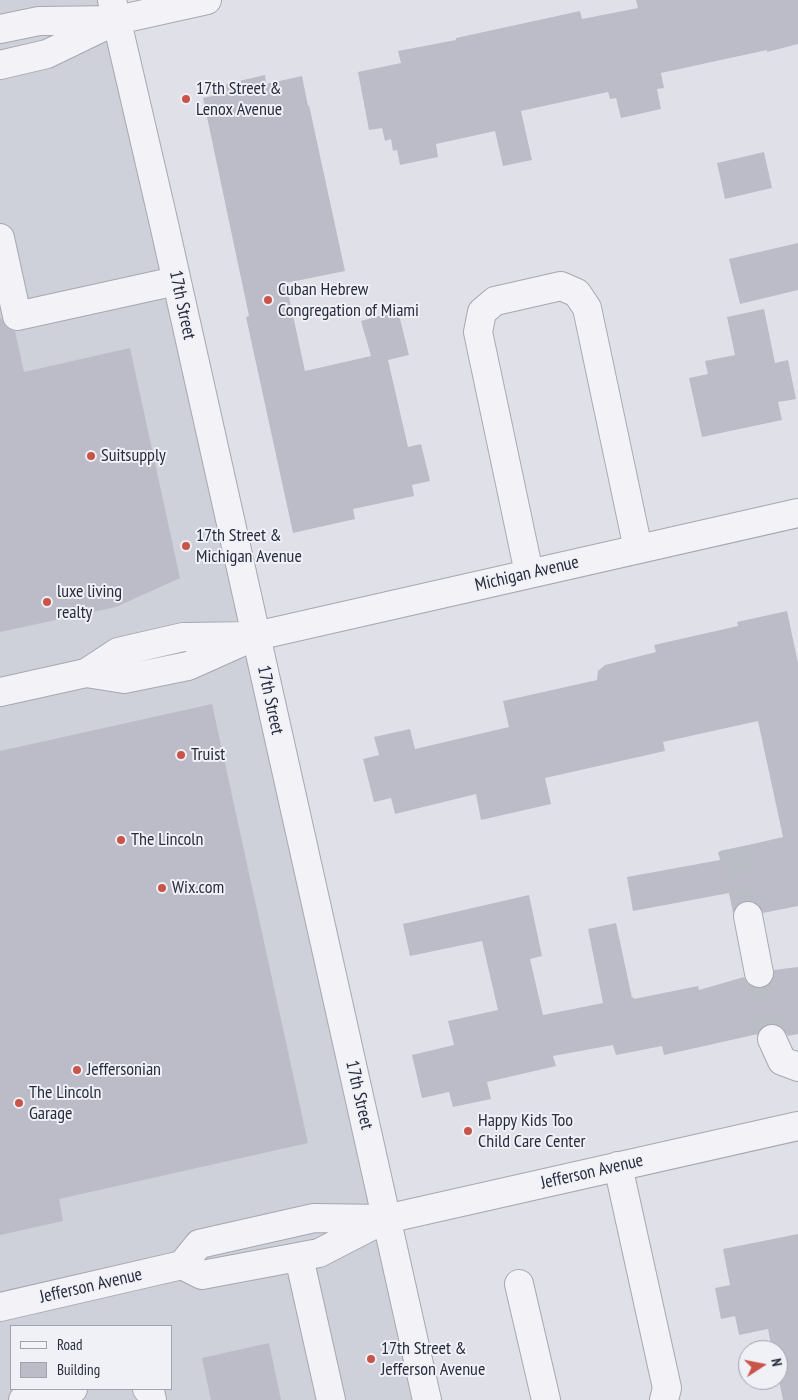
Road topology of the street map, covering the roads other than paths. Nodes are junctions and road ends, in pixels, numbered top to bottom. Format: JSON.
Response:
{"nodes":[{"id":1,"x":207,"y":0,"type":"edge"},
{"id":2,"x":115,"y":10,"type":"edge"},
{"id":3,"x":0,"y":29,"type":"edge"},
{"id":4,"x":0,"y":65,"type":"edge"},
{"id":5,"x":0,"y":238,"type":"edge"},
{"id":6,"x":176,"y":281,"type":"junction"},
{"id":7,"x":798,"y":513,"type":"edge"},
{"id":8,"x":638,"y":549,"type":"junction"},
{"id":9,"x":529,"y":573,"type":"junction"},
{"id":10,"x":256,"y":636,"type":"junction"},
{"id":11,"x":0,"y":692,"type":"edge"},
{"id":12,"x":748,"y":916,"type":"tunnel mouth"},
{"id":13,"x":759,"y":973,"type":"tunnel mouth"},
{"id":14,"x":772,"y":1039,"type":"tunnel mouth"},
{"id":15,"x":798,"y":1067,"type":"edge"},
{"id":16,"x":798,"y":1126,"type":"edge"},
{"id":17,"x":618,"y":1166,"type":"junction"},
{"id":18,"x":386,"y":1218,"type":"junction"},
{"id":19,"x":299,"y":1257,"type":"junction"},
{"id":20,"x":182,"y":1265,"type":"junction"},
{"id":21,"x":519,"y":1284,"type":"dead end"},
{"id":22,"x":0,"y":1307,"type":"edge"},
{"id":23,"x":69,"y":1393,"type":"edge"},
{"id":24,"x":24,"y":1400,"type":"edge"},
{"id":25,"x":331,"y":1400,"type":"edge"},
{"id":26,"x":426,"y":1400,"type":"edge"},
{"id":27,"x":546,"y":1400,"type":"edge"},
{"id":28,"x":664,"y":1400,"type":"edge"}],
"edges":[{"from":1,"to":2,"type":"street"},
{"from":2,"to":3,"type":"street"},
{"from":2,"to":4,"type":"street"},
{"from":2,"to":6,"type":"street","name":"17th Street"},
{"from":5,"to":6,"type":"street"},
{"from":6,"to":10,"type":"street","name":"17th Street"},
{"from":7,"to":8,"type":"street","name":"Michigan Avenue"},
{"from":8,"to":9,"type":"street","name":"Michigan Avenue"},
{"from":8,"to":9,"type":"street"},
{"from":9,"to":10,"type":"street","name":"Michigan Avenue"},
{"from":10,"to":11,"type":"street","name":"Michigan Avenue"},
{"from":10,"to":18,"type":"street","name":"17th Street"},
{"from":12,"to":13,"type":"street"},
{"from":14,"to":15,"type":"street"},
{"from":16,"to":17,"type":"street","name":"Jefferson Avenue"},
{"from":17,"to":18,"type":"street","name":"Jefferson Avenue"},
{"from":17,"to":28,"type":"street"},
{"from":18,"to":19,"type":"street","name":"Jefferson Avenue"},
{"from":18,"to":20,"type":"street","name":"Jefferson Avenue"},
{"from":18,"to":26,"type":"street","name":"17th Street"},
{"from":19,"to":20,"type":"street","name":"Jefferson Avenue"},
{"from":19,"to":25,"type":"street"},
{"from":20,"to":22,"type":"street","name":"Jefferson Avenue"},
{"from":21,"to":27,"type":"street"},
{"from":23,"to":24,"type":"street"}]}
